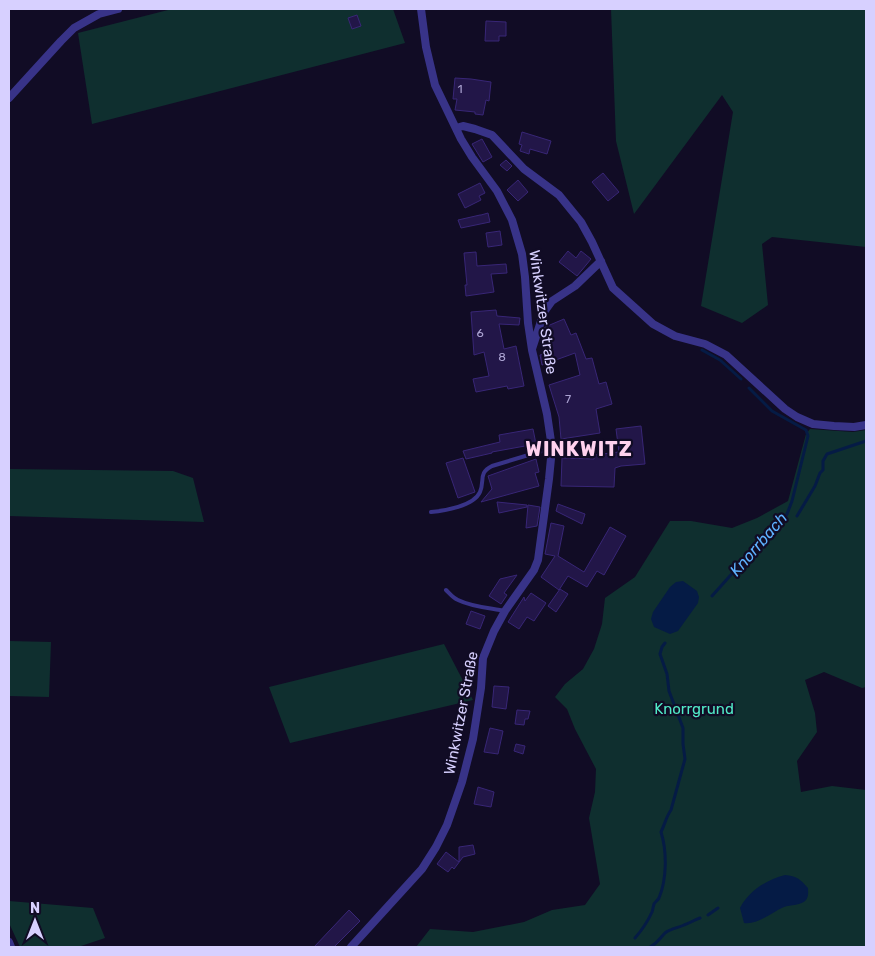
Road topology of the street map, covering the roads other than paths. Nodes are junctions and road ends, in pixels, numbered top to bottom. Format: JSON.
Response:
{"nodes":[{"id":1,"x":118,"y":9,"type":"edge"},
{"id":2,"x":421,"y":9,"type":"edge"},
{"id":3,"x":9,"y":98,"type":"edge"},
{"id":4,"x":456,"y":128,"type":"junction"},
{"id":5,"x":601,"y":261,"type":"junction"},
{"id":6,"x":532,"y":350,"type":"junction"},
{"id":7,"x":866,"y":425,"type":"edge"},
{"id":8,"x":552,"y":448,"type":"junction"},
{"id":9,"x":431,"y":512,"type":"dead end"},
{"id":10,"x":446,"y":590,"type":"dead end"},
{"id":11,"x":506,"y":611,"type":"junction"},
{"id":12,"x":9,"y":942,"type":"edge"},
{"id":13,"x":11,"y":947,"type":"edge"},
{"id":14,"x":351,"y":947,"type":"edge"}],
"edges":[{"from":1,"to":3,"type":"street"},
{"from":2,"to":4,"type":"street","name":"Winkwitzer Straße"},
{"from":4,"to":5,"type":"street"},
{"from":4,"to":6,"type":"street","name":"Winkwitzer Straße"},
{"from":5,"to":6,"type":"street"},
{"from":5,"to":7,"type":"street"},
{"from":6,"to":8,"type":"street","name":"Winkwitzer Straße"},
{"from":8,"to":9,"type":"lane"},
{"from":8,"to":11,"type":"street","name":"Winkwitzer Straße"},
{"from":10,"to":11,"type":"lane"},
{"from":11,"to":14,"type":"street","name":"Winkwitzer Straße"},
{"from":12,"to":13,"type":"street"}]}
